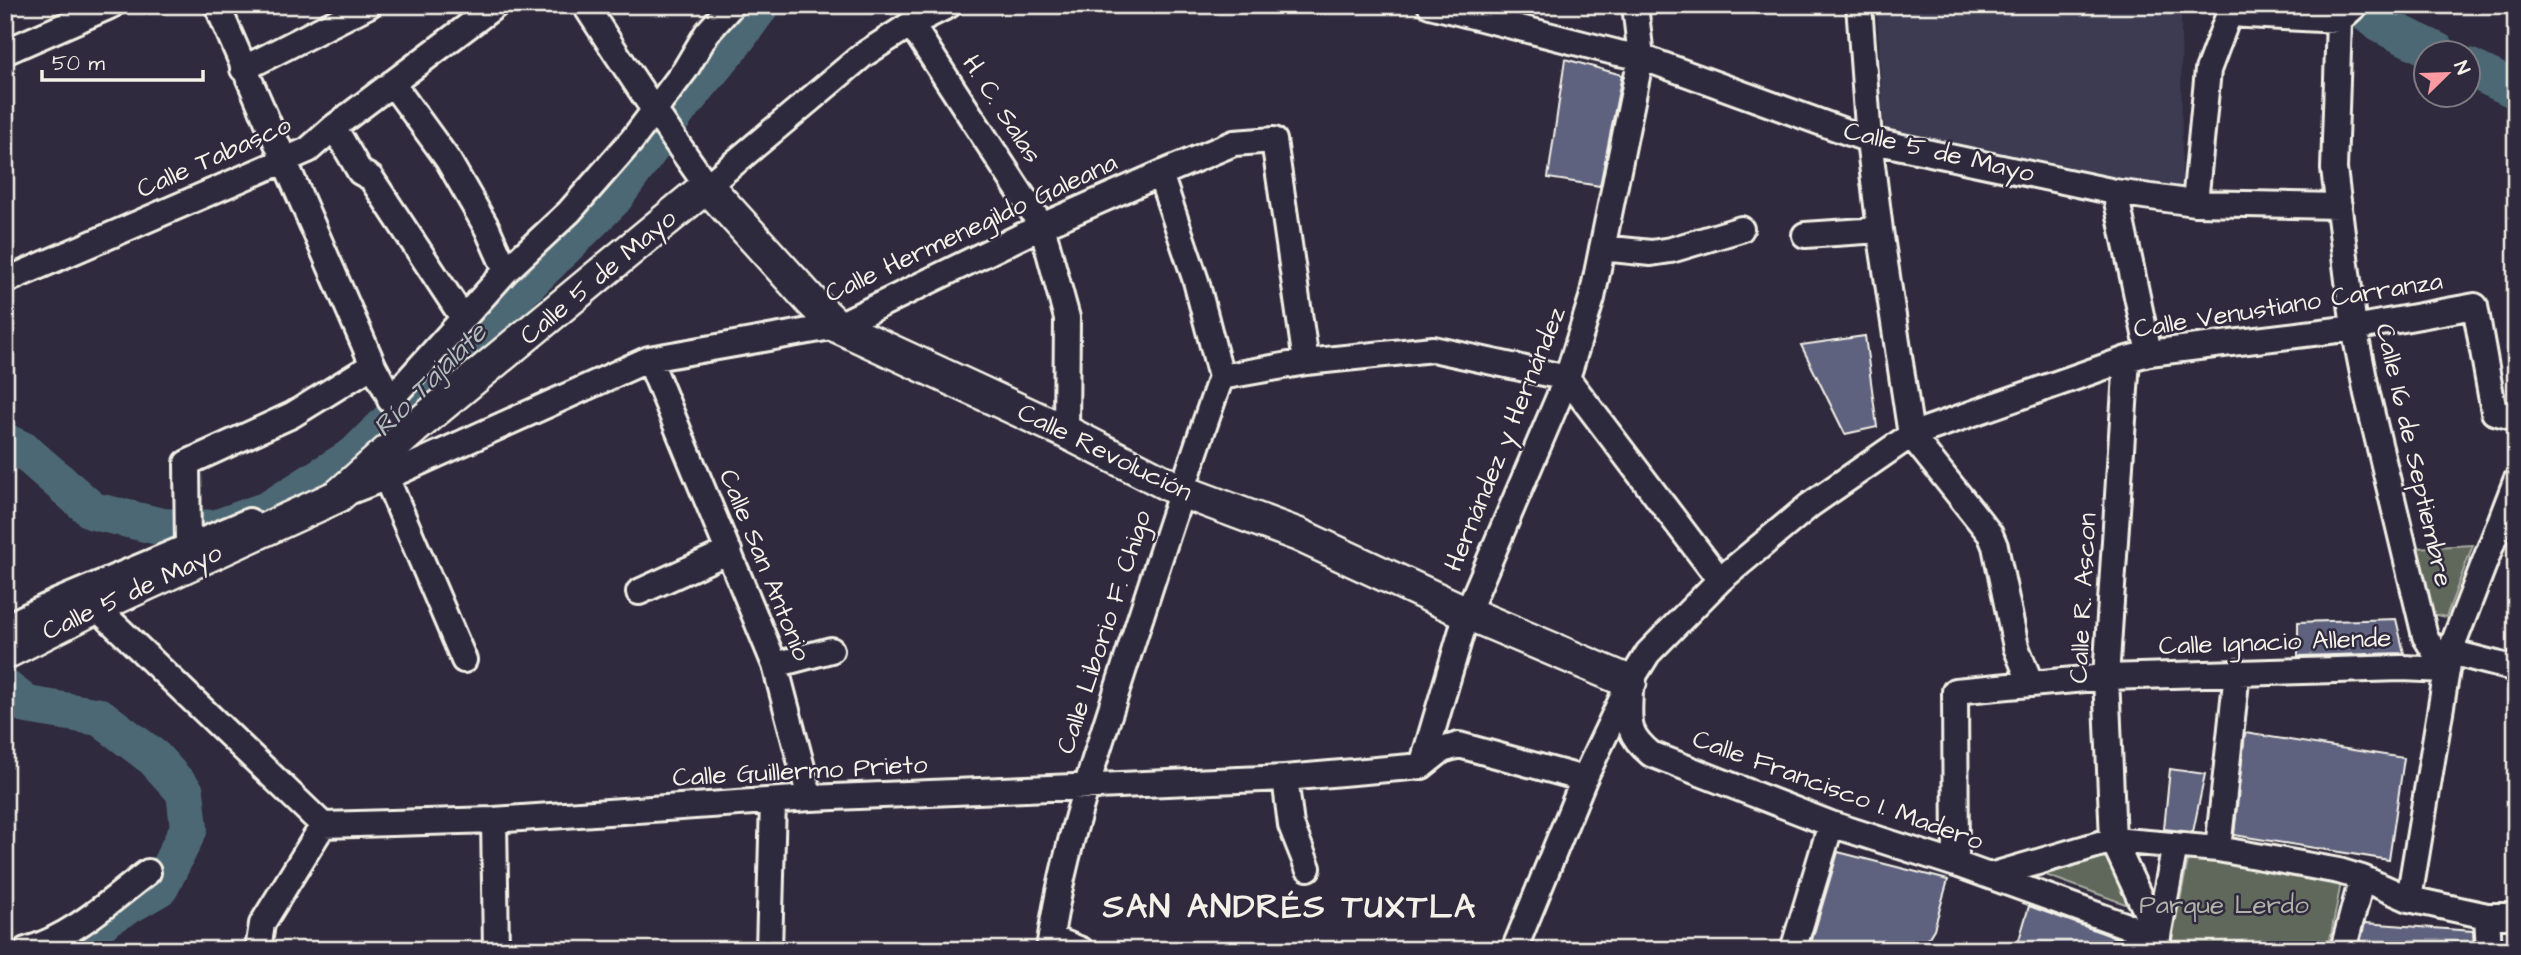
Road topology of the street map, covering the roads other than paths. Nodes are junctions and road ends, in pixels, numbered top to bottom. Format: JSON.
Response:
{"nodes":[{"id":1,"x":112,"y":5,"type":"edge"},
{"id":2,"x":218,"y":5,"type":"edge"},
{"id":3,"x":369,"y":5,"type":"edge"},
{"id":4,"x":496,"y":5,"type":"edge"},
{"id":5,"x":585,"y":5,"type":"edge"},
{"id":6,"x":732,"y":5,"type":"edge"},
{"id":7,"x":949,"y":5,"type":"edge"},
{"id":8,"x":1430,"y":5,"type":"edge"},
{"id":9,"x":1635,"y":5,"type":"edge"},
{"id":10,"x":1863,"y":6,"type":"edge"},
{"id":11,"x":2229,"y":10,"type":"edge"},
{"id":12,"x":2347,"y":13,"type":"edge"},
{"id":13,"x":912,"y":24,"type":"junction"},
{"id":14,"x":5,"y":52,"type":"edge"},
{"id":15,"x":1641,"y":57,"type":"junction"},
{"id":16,"x":243,"y":69,"type":"junction"},
{"id":17,"x":392,"y":83,"type":"junction"},
{"id":18,"x":655,"y":113,"type":"junction"},
{"id":19,"x":334,"y":127,"type":"junction"},
{"id":20,"x":1869,"y":140,"type":"junction"},
{"id":21,"x":283,"y":160,"type":"junction"},
{"id":22,"x":1160,"y":174,"type":"junction"},
{"id":23,"x":707,"y":186,"type":"junction"},
{"id":24,"x":2115,"y":192,"type":"junction"},
{"id":25,"x":2195,"y":203,"type":"junction"},
{"id":26,"x":2339,"y":206,"type":"junction"},
{"id":27,"x":1042,"y":226,"type":"junction"},
{"id":28,"x":1741,"y":229,"type":"dead end"},
{"id":29,"x":1880,"y":230,"type":"junction"},
{"id":30,"x":1805,"y":236,"type":"dead end"},
{"id":31,"x":1602,"y":248,"type":"junction"},
{"id":32,"x":506,"y":271,"type":"junction"},
{"id":33,"x":5,"y":282,"type":"edge"},
{"id":34,"x":463,"y":318,"type":"junction"},
{"id":35,"x":837,"y":326,"type":"junction"},
{"id":36,"x":2354,"y":328,"type":"junction"},
{"id":37,"x":2138,"y":356,"type":"junction"},
{"id":38,"x":649,"y":359,"type":"junction"},
{"id":39,"x":1306,"y":362,"type":"junction"},
{"id":40,"x":373,"y":365,"type":"junction"},
{"id":41,"x":1221,"y":377,"type":"junction"},
{"id":42,"x":1567,"y":378,"type":"junction"},
{"id":43,"x":400,"y":413,"type":"junction"},
{"id":44,"x":2516,"y":418,"type":"edge"},
{"id":45,"x":1066,"y":432,"type":"junction"},
{"id":46,"x":1911,"y":435,"type":"junction"},
{"id":47,"x":365,"y":477,"type":"junction"},
{"id":48,"x":2516,"y":481,"type":"edge"},
{"id":49,"x":1181,"y":491,"type":"junction"},
{"id":50,"x":187,"y":530,"type":"junction"},
{"id":51,"x":729,"y":551,"type":"junction"},
{"id":52,"x":1720,"y":580,"type":"junction"},
{"id":53,"x":639,"y":592,"type":"dead end"},
{"id":54,"x":96,"y":607,"type":"junction"},
{"id":55,"x":1467,"y":613,"type":"junction"},
{"id":56,"x":8,"y":643,"type":"edge"},
{"id":57,"x":831,"y":650,"type":"dead end"},
{"id":58,"x":464,"y":660,"type":"dead end"},
{"id":59,"x":2448,"y":661,"type":"junction"},
{"id":60,"x":775,"y":665,"type":"junction"},
{"id":61,"x":2516,"y":669,"type":"edge"},
{"id":62,"x":2237,"y":672,"type":"junction"},
{"id":63,"x":2106,"y":677,"type":"junction"},
{"id":64,"x":1630,"y":682,"type":"junction"},
{"id":65,"x":2031,"y":684,"type":"junction"},
{"id":66,"x":1604,"y":736,"type":"junction"},
{"id":67,"x":1651,"y":754,"type":"junction"},
{"id":68,"x":1422,"y":766,"type":"junction"},
{"id":69,"x":1285,"y":778,"type":"junction"},
{"id":70,"x":1584,"y":779,"type":"junction"},
{"id":71,"x":1086,"y":787,"type":"junction"},
{"id":72,"x":810,"y":798,"type":"junction"},
{"id":73,"x":773,"y":801,"type":"junction"},
{"id":74,"x":494,"y":821,"type":"junction"},
{"id":75,"x":1831,"y":824,"type":"junction"},
{"id":76,"x":323,"y":825,"type":"junction"},
{"id":77,"x":2112,"y":840,"type":"junction"},
{"id":78,"x":2175,"y":845,"type":"junction"},
{"id":79,"x":2218,"y":849,"type":"junction"},
{"id":80,"x":1956,"y":864,"type":"junction"},
{"id":81,"x":1308,"y":868,"type":"dead end"},
{"id":82,"x":148,"y":872,"type":"dead end"},
{"id":83,"x":1990,"y":876,"type":"junction"},
{"id":84,"x":2362,"y":878,"type":"junction"},
{"id":85,"x":2409,"y":899,"type":"junction"},
{"id":86,"x":2487,"y":916,"type":"junction"},
{"id":87,"x":2516,"y":916,"type":"edge"},
{"id":88,"x":2156,"y":943,"type":"edge"},
{"id":89,"x":1050,"y":944,"type":"edge"},
{"id":90,"x":26,"y":950,"type":"edge"},
{"id":91,"x":258,"y":950,"type":"edge"},
{"id":92,"x":496,"y":950,"type":"edge"},
{"id":93,"x":769,"y":950,"type":"edge"},
{"id":94,"x":1081,"y":950,"type":"edge"},
{"id":95,"x":1514,"y":950,"type":"edge"},
{"id":96,"x":1793,"y":950,"type":"edge"},
{"id":97,"x":2343,"y":950,"type":"edge"},
{"id":98,"x":2489,"y":950,"type":"edge"}],
"edges":[{"from":1,"to":14,"type":"street"},
{"from":2,"to":16,"type":"street"},
{"from":3,"to":16,"type":"street"},
{"from":4,"to":17,"type":"street","name":"Calle Tabasco"},
{"from":5,"to":18,"type":"street","name":"Calle Revolución"},
{"from":6,"to":18,"type":"street","name":"Calle 5 de Mayo"},
{"from":7,"to":13,"type":"street","name":"Calle 5 de Mayo"},
{"from":8,"to":15,"type":"street","name":"Calle 5 de Mayo"},
{"from":9,"to":15,"type":"street","name":"Hernández y Hernández"},
{"from":10,"to":20,"type":"street"},
{"from":11,"to":12,"type":"street"},
{"from":11,"to":25,"type":"street"},
{"from":12,"to":26,"type":"street","name":"Calle 16 de Septiembre"},
{"from":13,"to":23,"type":"street","name":"Calle 5 de Mayo"},
{"from":13,"to":27,"type":"street","name":"H. C. Salas"},
{"from":15,"to":20,"type":"street","name":"Calle 5 de Mayo"},
{"from":15,"to":31,"type":"street","name":"Hernández y Hernández"},
{"from":16,"to":21,"type":"street"},
{"from":17,"to":19,"type":"street","name":"Calle Tabasco"},
{"from":17,"to":32,"type":"street"},
{"from":18,"to":23,"type":"street","name":"Calle Revolución"},
{"from":18,"to":32,"type":"street","name":"Calle 5 de Mayo"},
{"from":19,"to":21,"type":"street","name":"Calle Tabasco"},
{"from":19,"to":34,"type":"street"},
{"from":20,"to":24,"type":"street","name":"Calle 5 de Mayo"},
{"from":20,"to":29,"type":"street"},
{"from":21,"to":33,"type":"street","name":"Calle Tabasco"},
{"from":21,"to":40,"type":"street"},
{"from":22,"to":27,"type":"street","name":"Calle Hermenegildo Galeana"},
{"from":22,"to":39,"type":"street","name":"Calle Hermenegildo Galeana"},
{"from":22,"to":41,"type":"street"},
{"from":23,"to":35,"type":"main road","name":"Calle Revolución"},
{"from":23,"to":43,"type":"main road","name":"Calle 5 de Mayo"},
{"from":24,"to":25,"type":"street","name":"Calle 5 de Mayo"},
{"from":24,"to":37,"type":"street","name":"Calle R. Ascon"},
{"from":25,"to":26,"type":"street","name":"Calle 5 de Mayo"},
{"from":26,"to":36,"type":"street","name":"Calle 16 de Septiembre"},
{"from":27,"to":35,"type":"street","name":"Calle Hermenegildo Galeana"},
{"from":27,"to":45,"type":"street","name":"H. C. Salas"},
{"from":28,"to":31,"type":"street"},
{"from":29,"to":30,"type":"street"},
{"from":29,"to":46,"type":"street"},
{"from":31,"to":42,"type":"street","name":"Hernández y Hernández"},
{"from":32,"to":34,"type":"street","name":"Calle 5 de Mayo"},
{"from":34,"to":43,"type":"street","name":"Calle 5 de Mayo"},
{"from":35,"to":38,"type":"street","name":"Calle Hermenegildo Galeana"},
{"from":35,"to":45,"type":"main road","name":"Calle Revolución"},
{"from":36,"to":37,"type":"street","name":"Calle Venustiano Carranza"},
{"from":36,"to":44,"type":"street","name":"Calle Venustiano Carranza"},
{"from":36,"to":59,"type":"street","name":"Calle 16 de Septiembre"},
{"from":37,"to":46,"type":"street","name":"Calle Venustiano Carranza"},
{"from":37,"to":63,"type":"street","name":"Calle R. Ascon"},
{"from":38,"to":47,"type":"street","name":"Calle Hermenegildo Galeana"},
{"from":38,"to":51,"type":"street","name":"Calle San Antonio"},
{"from":39,"to":41,"type":"street"},
{"from":39,"to":42,"type":"street"},
{"from":40,"to":43,"type":"street"},
{"from":40,"to":50,"type":"street"},
{"from":41,"to":49,"type":"street","name":"Calle Liborio F. Chigo"},
{"from":42,"to":52,"type":"street"},
{"from":42,"to":55,"type":"street","name":"Hernández y Hernández"},
{"from":43,"to":47,"type":"main road","name":"Calle 5 de Mayo"},
{"from":45,"to":49,"type":"main road","name":"Calle Revolución"},
{"from":46,"to":52,"type":"street","name":"Calle Venustiano Carranza"},
{"from":46,"to":65,"type":"street"},
{"from":47,"to":50,"type":"street","name":"Calle Hermenegildo Galeana"},
{"from":47,"to":54,"type":"main road","name":"Calle 5 de Mayo"},
{"from":47,"to":58,"type":"street"},
{"from":48,"to":59,"type":"street"},
{"from":49,"to":55,"type":"main road","name":"Calle Revolución"},
{"from":49,"to":71,"type":"street","name":"Calle Liborio F. Chigo"},
{"from":50,"to":56,"type":"street","name":"Calle Hermenegildo Galeana"},
{"from":51,"to":53,"type":"street"},
{"from":51,"to":60,"type":"street","name":"Calle San Antonio"},
{"from":52,"to":64,"type":"street","name":"Calle Venustiano Carranza"},
{"from":54,"to":56,"type":"main road","name":"Calle 5 de Mayo"},
{"from":54,"to":76,"type":"street"},
{"from":55,"to":64,"type":"main road","name":"Calle Revolución"},
{"from":55,"to":68,"type":"street","name":"Hernández y Hernández"},
{"from":57,"to":60,"type":"street"},
{"from":59,"to":61,"type":"street","name":"Calle Ignacio Allende"},
{"from":59,"to":62,"type":"street","name":"Calle Ignacio Allende"},
{"from":59,"to":85,"type":"street"},
{"from":60,"to":72,"type":"street","name":"Calle San Antonio"},
{"from":62,"to":63,"type":"street","name":"Calle Ignacio Allende"},
{"from":62,"to":79,"type":"street"},
{"from":63,"to":65,"type":"street","name":"Calle Ignacio Allende"},
{"from":63,"to":77,"type":"street","name":"Calle R. Ascon"},
{"from":64,"to":66,"type":"street","name":"Calle Venustiano Carranza"},
{"from":64,"to":67,"type":"street","name":"Calle Francisco I. Madero"},
{"from":65,"to":80,"type":"street","name":"Calle Ignacio Allende"},
{"from":66,"to":67,"type":"street"},
{"from":66,"to":70,"type":"street","name":"Calle Venustiano Carranza"},
{"from":67,"to":75,"type":"street","name":"Calle Francisco I. Madero"},
{"from":68,"to":69,"type":"street","name":"Calle Guillermo Prieto"},
{"from":68,"to":70,"type":"street","name":"Calle Guillermo Prieto"},
{"from":69,"to":71,"type":"street","name":"Calle Guillermo Prieto"},
{"from":69,"to":81,"type":"street"},
{"from":70,"to":95,"type":"street","name":"Calle Venustiano Carranza"},
{"from":71,"to":72,"type":"street","name":"Calle Guillermo Prieto"},
{"from":71,"to":89,"type":"street","name":"Calle Liborio F. Chigo"},
{"from":72,"to":73,"type":"street","name":"Calle Guillermo Prieto"},
{"from":73,"to":74,"type":"street","name":"Calle Guillermo Prieto"},
{"from":73,"to":93,"type":"street"},
{"from":74,"to":76,"type":"street","name":"Calle Guillermo Prieto"},
{"from":74,"to":92,"type":"street"},
{"from":75,"to":80,"type":"street","name":"Calle Francisco I. Madero"},
{"from":75,"to":96,"type":"street"},
{"from":76,"to":91,"type":"street"},
{"from":77,"to":78,"type":"street","name":"Calle Francisco I. Madero"},
{"from":77,"to":83,"type":"street","name":"Calle Francisco I. Madero"},
{"from":77,"to":88,"type":"street"},
{"from":78,"to":79,"type":"street","name":"Calle Francisco I. Madero"},
{"from":78,"to":88,"type":"street"},
{"from":79,"to":84,"type":"street","name":"Calle Francisco I. Madero"},
{"from":80,"to":83,"type":"street","name":"Calle Francisco I. Madero"},
{"from":82,"to":90,"type":"street"},
{"from":83,"to":88,"type":"street"},
{"from":84,"to":85,"type":"street","name":"Calle Francisco I. Madero"},
{"from":84,"to":97,"type":"street"},
{"from":85,"to":86,"type":"street","name":"Calle Francisco I. Madero"},
{"from":86,"to":87,"type":"street","name":"Calle Francisco I. Madero"},
{"from":86,"to":98,"type":"street"},
{"from":89,"to":94,"type":"street"}]}
